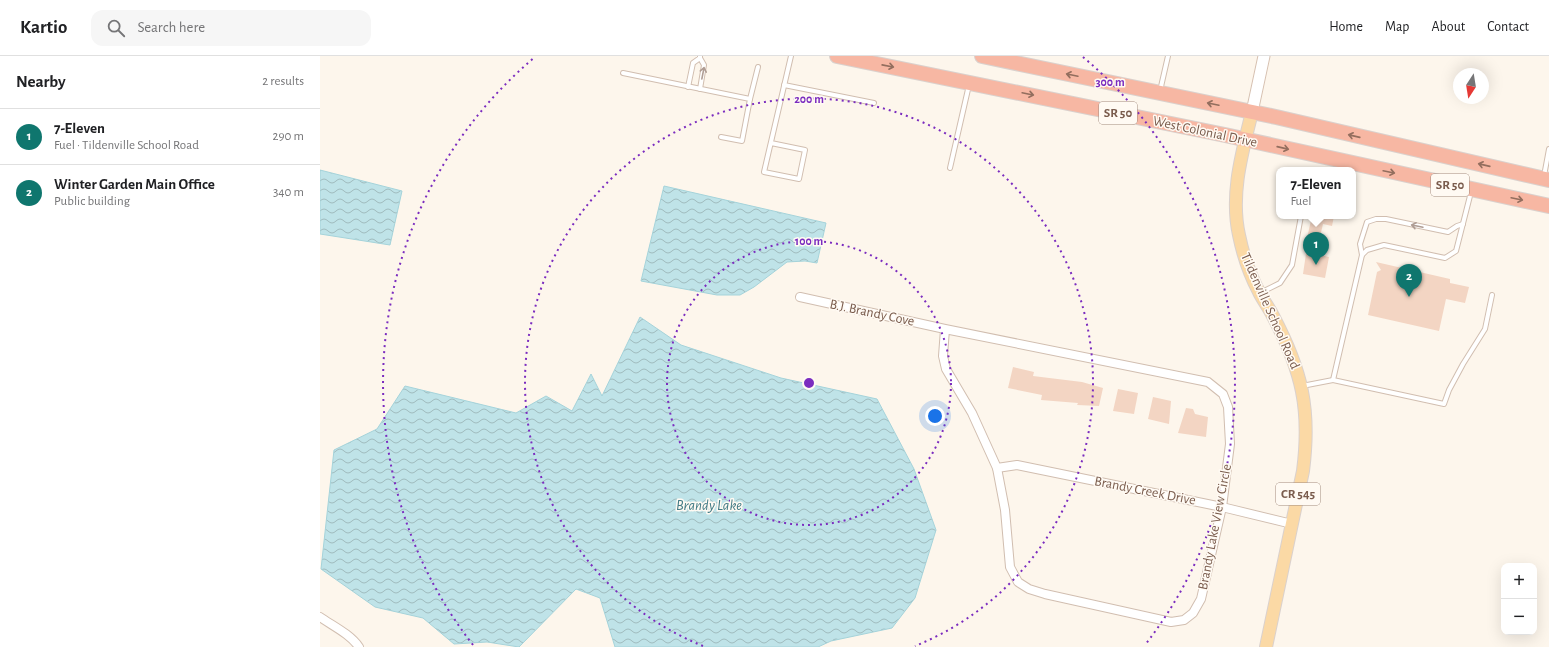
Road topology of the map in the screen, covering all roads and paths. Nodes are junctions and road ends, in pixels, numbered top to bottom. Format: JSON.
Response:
{"nodes":[{"id":1,"x":791,"y":56,"type":"edge"},
{"id":2,"x":836,"y":56,"type":"edge"},
{"id":3,"x":982,"y":56,"type":"edge"},
{"id":4,"x":1168,"y":56,"type":"edge"},
{"id":5,"x":1264,"y":56,"type":"edge"},
{"id":6,"x":700,"y":57,"type":"edge"},
{"id":7,"x":758,"y":67,"type":"dead end"},
{"id":8,"x":623,"y":73,"type":"dead end"},
{"id":9,"x":969,"y":82,"type":"junction"},
{"id":10,"x":784,"y":85,"type":"junction"},
{"id":11,"x":688,"y":87,"type":"junction"},
{"id":12,"x":700,"y":89,"type":"junction"},
{"id":13,"x":1159,"y":93,"type":"junction"},
{"id":14,"x":750,"y":99,"type":"junction"},
{"id":15,"x":874,"y":103,"type":"dead end"},
{"id":16,"x":1252,"y":112,"type":"junction"},
{"id":17,"x":722,"y":137,"type":"dead end"},
{"id":18,"x":1245,"y":140,"type":"junction"},
{"id":19,"x":771,"y":143,"type":"junction"},
{"id":20,"x":1549,"y":149,"type":"edge"},
{"id":21,"x":1351,"y":167,"type":"edge"},
{"id":22,"x":950,"y":168,"type":"dead end"},
{"id":23,"x":1356,"y":168,"type":"edge"},
{"id":24,"x":1546,"y":179,"type":"edge"},
{"id":25,"x":1472,"y":190,"type":"junction"},
{"id":26,"x":1549,"y":206,"type":"edge"},
{"id":27,"x":1301,"y":219,"type":"edge"},
{"id":28,"x":1464,"y":224,"type":"junction"},
{"id":29,"x":1362,"y":255,"type":"junction"},
{"id":30,"x":1259,"y":293,"type":"junction"},
{"id":31,"x":1492,"y":295,"type":"dead end"},
{"id":32,"x":800,"y":297,"type":"dead end"},
{"id":33,"x":945,"y":329,"type":"junction"},
{"id":34,"x":1333,"y":380,"type":"junction"},
{"id":35,"x":1302,"y":386,"type":"junction"},
{"id":36,"x":997,"y":468,"type":"junction"},
{"id":37,"x":1222,"y":507,"type":"junction"},
{"id":38,"x":1292,"y":524,"type":"junction"},
{"id":39,"x":320,"y":617,"type":"edge"},
{"id":40,"x":359,"y":647,"type":"edge"},
{"id":41,"x":1266,"y":647,"type":"edge"}],
"edges":[{"from":1,"to":10,"type":"lane"},
{"from":2,"to":9,"type":"highway","name":"West Colonial Drive","number":"SR 50","one_way":true},
{"from":13,"to":3,"type":"highway","name":"West Colonial Drive","number":"SR 50","one_way":true},
{"from":4,"to":13,"type":"lane"},
{"from":5,"to":16,"type":"main road","number":"CR 545"},
{"from":6,"to":11,"type":"lane"},
{"from":12,"to":6,"type":"lane","one_way":true},
{"from":7,"to":14,"type":"lane"},
{"from":8,"to":11,"type":"lane"},
{"from":9,"to":18,"type":"highway","name":"West Colonial Drive","number":"SR 50","one_way":true},
{"from":9,"to":22,"type":"lane"},
{"from":10,"to":15,"type":"lane"},
{"from":10,"to":19,"type":"lane"},
{"from":11,"to":12,"type":"lane"},
{"from":12,"to":14,"type":"lane"},
{"from":16,"to":13,"type":"highway","name":"West Colonial Drive","number":"SR 50","one_way":true},
{"from":14,"to":17,"type":"lane"},
{"from":16,"to":18,"type":"main road","number":"CR 545"},
{"from":24,"to":16,"type":"highway","name":"West Colonial Drive","number":"SR 50","one_way":true},
{"from":18,"to":21,"type":"highway","name":"West Colonial Drive","number":"SR 50","one_way":true},
{"from":18,"to":30,"type":"main road","name":"Tildenville School Road","number":"CR 545"},
{"from":19,"to":19,"type":"lane"},
{"from":20,"to":24,"type":"lane"},
{"from":23,"to":25,"type":"highway","name":"West Colonial Drive","number":"SR 50","one_way":true},
{"from":25,"to":26,"type":"highway","name":"West Colonial Drive","number":"SR 50","one_way":true},
{"from":25,"to":28,"type":"lane"},
{"from":27,"to":30,"type":"lane"},
{"from":28,"to":29,"type":"lane"},
{"from":28,"to":29,"type":"lane","one_way":true},
{"from":29,"to":34,"type":"lane"},
{"from":30,"to":35,"type":"main road","name":"Tildenville School Road","number":"CR 545"},
{"from":31,"to":34,"type":"lane"},
{"from":32,"to":33,"type":"street","name":"B.J. Brandy Cove"},
{"from":33,"to":36,"type":"street","name":"Brandy Lake View Circle"},
{"from":33,"to":37,"type":"street","name":"Brandy Lake View Circle"},
{"from":34,"to":35,"type":"lane"},
{"from":35,"to":38,"type":"main road","name":"Tildenville School Road","number":"CR 545"},
{"from":36,"to":37,"type":"street","name":"Brandy Creek Drive"},
{"from":36,"to":37,"type":"street","name":"Brandy Lake View Circle"},
{"from":37,"to":38,"type":"street","name":"Brandy Creek Drive"},
{"from":38,"to":41,"type":"main road","name":"Tildenville School Road","number":"CR 545"},
{"from":39,"to":40,"type":"street"}]}
